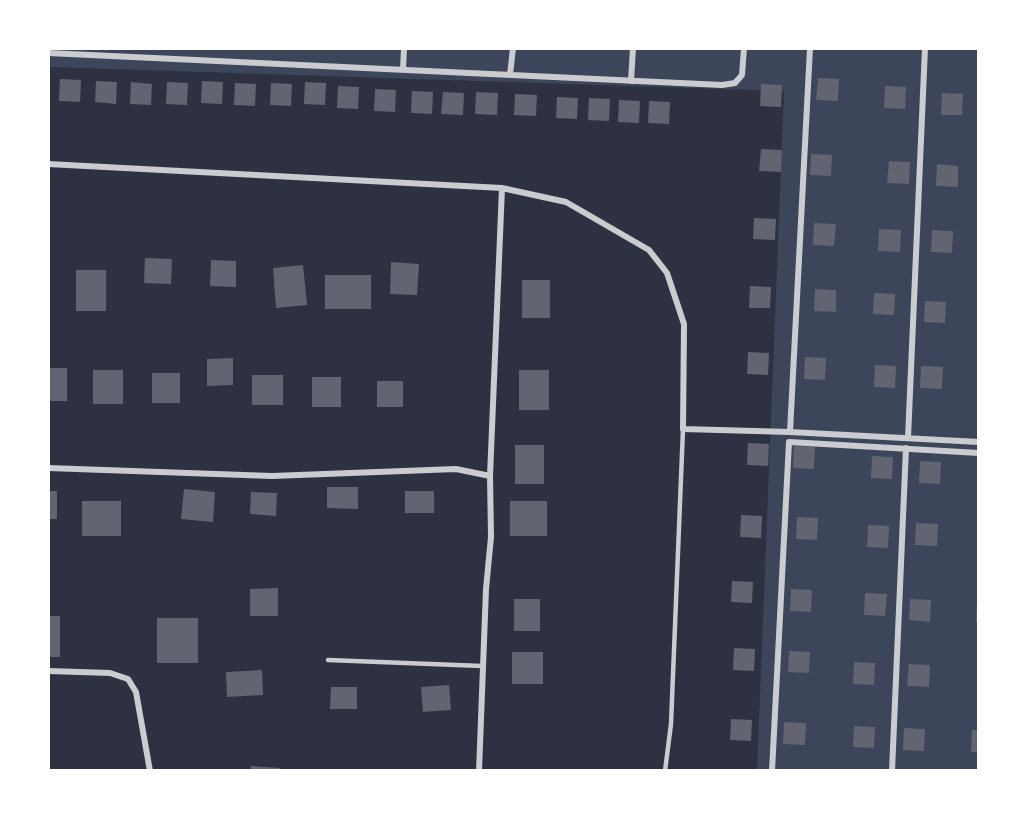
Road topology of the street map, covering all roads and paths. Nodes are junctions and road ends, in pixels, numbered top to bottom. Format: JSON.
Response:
{"nodes":[{"id":1,"x":404,"y":48,"type":"edge"},
{"id":2,"x":513,"y":48,"type":"edge"},
{"id":3,"x":633,"y":48,"type":"edge"},
{"id":4,"x":744,"y":48,"type":"edge"},
{"id":5,"x":810,"y":48,"type":"edge"},
{"id":6,"x":926,"y":48,"type":"edge"},
{"id":7,"x":48,"y":53,"type":"edge"},
{"id":8,"x":404,"y":70,"type":"junction"},
{"id":9,"x":510,"y":75,"type":"junction"},
{"id":10,"x":631,"y":81,"type":"junction"},
{"id":11,"x":48,"y":164,"type":"edge"},
{"id":12,"x":502,"y":188,"type":"junction"},
{"id":13,"x":684,"y":429,"type":"junction"},
{"id":14,"x":790,"y":432,"type":"junction"},
{"id":15,"x":908,"y":438,"type":"junction"},
{"id":16,"x":979,"y":442,"type":"edge"},
{"id":17,"x":906,"y":448,"type":"junction"},
{"id":18,"x":979,"y":453,"type":"edge"},
{"id":19,"x":48,"y":468,"type":"edge"},
{"id":20,"x":490,"y":476,"type":"junction"},
{"id":21,"x":328,"y":660,"type":"dead end"},
{"id":22,"x":482,"y":666,"type":"junction"},
{"id":23,"x":48,"y":671,"type":"edge"},
{"id":24,"x":150,"y":771,"type":"edge"},
{"id":25,"x":480,"y":771,"type":"edge"},
{"id":26,"x":665,"y":771,"type":"edge"},
{"id":27,"x":772,"y":771,"type":"edge"},
{"id":28,"x":892,"y":771,"type":"edge"}],
"edges":[{"from":1,"to":8,"type":"street"},
{"from":2,"to":9,"type":"street"},
{"from":3,"to":10,"type":"street"},
{"from":4,"to":10,"type":"street"},
{"from":5,"to":14,"type":"street"},
{"from":6,"to":15,"type":"street"},
{"from":7,"to":8,"type":"street"},
{"from":8,"to":9,"type":"street"},
{"from":9,"to":10,"type":"street"},
{"from":11,"to":12,"type":"street"},
{"from":12,"to":13,"type":"street"},
{"from":12,"to":20,"type":"street"},
{"from":13,"to":14,"type":"street"},
{"from":13,"to":26,"type":"lane"},
{"from":14,"to":15,"type":"street"},
{"from":15,"to":16,"type":"street"},
{"from":17,"to":18,"type":"street"},
{"from":17,"to":27,"type":"street"},
{"from":17,"to":28,"type":"street"},
{"from":19,"to":20,"type":"street"},
{"from":20,"to":22,"type":"street"},
{"from":21,"to":22,"type":"lane"},
{"from":22,"to":25,"type":"street"},
{"from":23,"to":24,"type":"street"}]}
